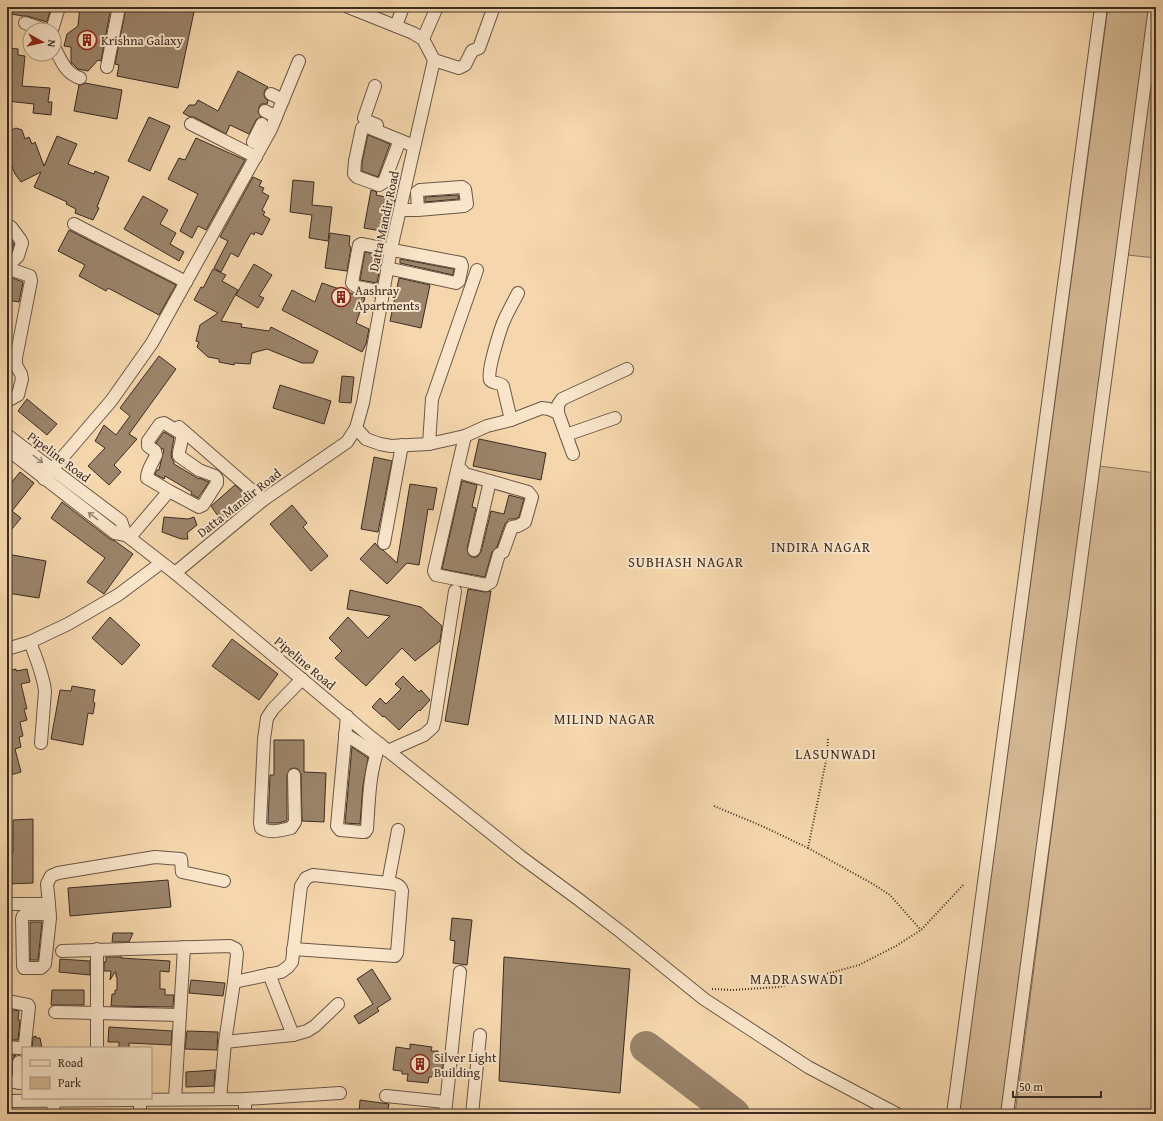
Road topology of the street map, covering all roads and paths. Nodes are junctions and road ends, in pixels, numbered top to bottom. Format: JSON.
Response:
{"nodes":[{"id":1,"x":59,"y":7,"type":"edge"},
{"id":2,"x":119,"y":7,"type":"edge"},
{"id":3,"x":348,"y":7,"type":"edge"},
{"id":4,"x":403,"y":7,"type":"edge"},
{"id":5,"x":437,"y":7,"type":"edge"},
{"id":6,"x":492,"y":7,"type":"edge"},
{"id":7,"x":1101,"y":7,"type":"edge"},
{"id":8,"x":1155,"y":7,"type":"edge"},
{"id":9,"x":54,"y":22,"type":"edge"},
{"id":10,"x":396,"y":26,"type":"junction"},
{"id":11,"x":423,"y":39,"type":"junction"},
{"id":12,"x":434,"y":60,"type":"junction"},
{"id":13,"x":299,"y":61,"type":"dead end"},
{"id":14,"x":62,"y":62,"type":"edge"},
{"id":15,"x":107,"y":67,"type":"dead end"},
{"id":16,"x":80,"y":78,"type":"dead end"},
{"id":17,"x":375,"y":86,"type":"dead end"},
{"id":18,"x":271,"y":94,"type":"dead end"},
{"id":19,"x":283,"y":100,"type":"junction"},
{"id":20,"x":264,"y":111,"type":"dead end"},
{"id":21,"x":276,"y":117,"type":"junction"},
{"id":22,"x":191,"y":124,"type":"dead end"},
{"id":23,"x":400,"y":140,"type":"junction"},
{"id":24,"x":415,"y":143,"type":"junction"},
{"id":25,"x":255,"y":147,"type":"junction"},
{"id":26,"x":400,"y":210,"type":"junction"},
{"id":27,"x":418,"y":210,"type":"dead end"},
{"id":28,"x":74,"y":224,"type":"dead end"},
{"id":29,"x":11,"y":227,"type":"dead end"},
{"id":30,"x":396,"y":250,"type":"junction"},
{"id":31,"x":7,"y":262,"type":"edge"},
{"id":32,"x":7,"y":268,"type":"edge"},
{"id":33,"x":392,"y":269,"type":"junction"},
{"id":34,"x":477,"y":270,"type":"dead end"},
{"id":35,"x":186,"y":282,"type":"junction"},
{"id":36,"x":383,"y":292,"type":"junction"},
{"id":37,"x":518,"y":293,"type":"dead end"},
{"id":38,"x":627,"y":370,"type":"dead end"},
{"id":39,"x":7,"y":401,"type":"edge"},
{"id":40,"x":558,"y":414,"type":"junction"},
{"id":41,"x":167,"y":416,"type":"dead end"},
{"id":42,"x":615,"y":418,"type":"dead end"},
{"id":43,"x":511,"y":420,"type":"junction"},
{"id":44,"x":356,"y":428,"type":"junction"},
{"id":45,"x":7,"y":435,"type":"edge"},
{"id":46,"x":566,"y":435,"type":"junction"},
{"id":47,"x":465,"y":436,"type":"junction"},
{"id":48,"x":429,"y":444,"type":"junction"},
{"id":49,"x":402,"y":445,"type":"junction"},
{"id":50,"x":7,"y":449,"type":"edge"},
{"id":51,"x":573,"y":454,"type":"dead end"},
{"id":52,"x":458,"y":466,"type":"junction"},
{"id":53,"x":48,"y":474,"type":"junction"},
{"id":54,"x":490,"y":481,"type":"junction"},
{"id":55,"x":169,"y":491,"type":"junction"},
{"id":56,"x":262,"y":500,"type":"junction"},
{"id":57,"x":128,"y":536,"type":"junction"},
{"id":58,"x":384,"y":543,"type":"dead end"},
{"id":59,"x":474,"y":550,"type":"dead end"},
{"id":60,"x":161,"y":563,"type":"junction"},
{"id":61,"x":175,"y":573,"type":"junction"},
{"id":62,"x":455,"y":591,"type":"dead end"},
{"id":63,"x":30,"y":642,"type":"junction"},
{"id":64,"x":7,"y":649,"type":"edge"},
{"id":65,"x":302,"y":679,"type":"junction"},
{"id":66,"x":347,"y":716,"type":"junction"},
{"id":67,"x":345,"y":734,"type":"junction"},
{"id":68,"x":828,"y":739,"type":"dead end"},
{"id":69,"x":41,"y":743,"type":"dead end"},
{"id":70,"x":377,"y":747,"type":"junction"},
{"id":71,"x":294,"y":775,"type":"dead end"},
{"id":72,"x":714,"y":806,"type":"dead end"},
{"id":73,"x":398,"y":830,"type":"dead end"},
{"id":74,"x":808,"y":848,"type":"junction"},
{"id":75,"x":224,"y":881,"type":"dead end"},
{"id":76,"x":388,"y":883,"type":"junction"},
{"id":77,"x":964,"y":884,"type":"dead end"},
{"id":78,"x":7,"y":904,"type":"edge"},
{"id":79,"x":49,"y":909,"type":"junction"},
{"id":80,"x":921,"y":930,"type":"junction"},
{"id":81,"x":184,"y":946,"type":"junction"},
{"id":82,"x":97,"y":949,"type":"junction"},
{"id":83,"x":293,"y":949,"type":"junction"},
{"id":84,"x":62,"y":951,"type":"dead end"},
{"id":85,"x":460,"y":972,"type":"dead end"},
{"id":86,"x":269,"y":974,"type":"junction"},
{"id":87,"x":234,"y":982,"type":"junction"},
{"id":88,"x":693,"y":990,"type":"junction"},
{"id":89,"x":7,"y":1001,"type":"edge"},
{"id":90,"x":338,"y":1004,"type":"dead end"},
{"id":91,"x":55,"y":1012,"type":"dead end"},
{"id":92,"x":97,"y":1013,"type":"junction"},
{"id":93,"x":180,"y":1015,"type":"junction"},
{"id":94,"x":292,"y":1035,"type":"junction"},
{"id":95,"x":480,"y":1035,"type":"dead end"},
{"id":96,"x":225,"y":1042,"type":"junction"},
{"id":97,"x":7,"y":1047,"type":"edge"},
{"id":98,"x":97,"y":1047,"type":"edge"},
{"id":99,"x":20,"y":1062,"type":"dead end"},
{"id":100,"x":16,"y":1082,"type":"edge"},
{"id":101,"x":340,"y":1093,"type":"dead end"},
{"id":102,"x":386,"y":1096,"type":"dead end"},
{"id":103,"x":96,"y":1099,"type":"edge"},
{"id":104,"x":140,"y":1099,"type":"junction"},
{"id":105,"x":175,"y":1099,"type":"junction"},
{"id":106,"x":220,"y":1099,"type":"junction"},
{"id":107,"x":245,"y":1099,"type":"junction"},
{"id":108,"x":54,"y":1100,"type":"junction"},
{"id":109,"x":7,"y":1101,"type":"edge"},
{"id":110,"x":445,"y":1108,"type":"edge"},
{"id":111,"x":54,"y":1114,"type":"edge"},
{"id":112,"x":140,"y":1114,"type":"edge"},
{"id":113,"x":245,"y":1114,"type":"edge"},
{"id":114,"x":472,"y":1114,"type":"edge"},
{"id":115,"x":896,"y":1114,"type":"edge"},
{"id":116,"x":953,"y":1114,"type":"edge"},
{"id":117,"x":1007,"y":1114,"type":"edge"}],
"edges":[{"from":1,"to":9,"type":"street"},
{"from":2,"to":15,"type":"street"},
{"from":3,"to":10,"type":"street"},
{"from":4,"to":10,"type":"street"},
{"from":5,"to":11,"type":"street"},
{"from":6,"to":12,"type":"street"},
{"from":7,"to":116,"type":"street"},
{"from":8,"to":117,"type":"street"},
{"from":10,"to":11,"type":"street"},
{"from":11,"to":12,"type":"street"},
{"from":12,"to":24,"type":"street","name":"Datta Mandir Road"},
{"from":13,"to":19,"type":"street"},
{"from":14,"to":16,"type":"street"},
{"from":17,"to":24,"type":"street"},
{"from":18,"to":19,"type":"street"},
{"from":19,"to":21,"type":"street"},
{"from":20,"to":21,"type":"street"},
{"from":21,"to":25,"type":"street"},
{"from":22,"to":25,"type":"street"},
{"from":23,"to":23,"type":"street"},
{"from":23,"to":24,"type":"street"},
{"from":24,"to":26,"type":"street","name":"Datta Mandir Road"},
{"from":25,"to":35,"type":"street"},
{"from":26,"to":27,"type":"street"},
{"from":26,"to":30,"type":"street","name":"Datta Mandir Road"},
{"from":28,"to":35,"type":"street"},
{"from":29,"to":31,"type":"street"},
{"from":30,"to":33,"type":"street","name":"Datta Mandir Road"},
{"from":30,"to":33,"type":"street"},
{"from":30,"to":36,"type":"street"},
{"from":32,"to":39,"type":"street"},
{"from":33,"to":36,"type":"street","name":"Datta Mandir Road"},
{"from":34,"to":48,"type":"street"},
{"from":35,"to":53,"type":"street"},
{"from":36,"to":44,"type":"street","name":"Datta Mandir Road"},
{"from":37,"to":43,"type":"street"},
{"from":38,"to":40,"type":"street"},
{"from":40,"to":43,"type":"street"},
{"from":40,"to":46,"type":"street"},
{"from":41,"to":56,"type":"street"},
{"from":42,"to":46,"type":"street"},
{"from":43,"to":47,"type":"street"},
{"from":44,"to":49,"type":"street"},
{"from":44,"to":56,"type":"street","name":"Datta Mandir Road"},
{"from":45,"to":53,"type":"street","name":"Pipeline Road","one_way":true},
{"from":46,"to":51,"type":"street"},
{"from":47,"to":48,"type":"street"},
{"from":47,"to":52,"type":"street"},
{"from":48,"to":49,"type":"street"},
{"from":49,"to":58,"type":"street"},
{"from":50,"to":53,"type":"street","name":"Pipeline Road"},
{"from":52,"to":54,"type":"street"},
{"from":52,"to":54,"type":"street"},
{"from":53,"to":57,"type":"street","name":"Pipeline Road"},
{"from":54,"to":59,"type":"street"},
{"from":55,"to":55,"type":"street"},
{"from":55,"to":57,"type":"street"},
{"from":56,"to":61,"type":"street","name":"Datta Mandir Road"},
{"from":57,"to":60,"type":"street","name":"Pipeline Road"},
{"from":60,"to":61,"type":"street","name":"Pipeline Road"},
{"from":60,"to":63,"type":"street"},
{"from":61,"to":65,"type":"street","name":"Pipeline Road"},
{"from":62,"to":70,"type":"street"},
{"from":63,"to":64,"type":"street"},
{"from":63,"to":69,"type":"street"},
{"from":65,"to":66,"type":"street","name":"Pipeline Road"},
{"from":65,"to":71,"type":"street"},
{"from":66,"to":67,"type":"street"},
{"from":66,"to":70,"type":"street","name":"Pipeline Road"},
{"from":67,"to":70,"type":"street"},
{"from":67,"to":70,"type":"street"},
{"from":68,"to":74,"type":"path"},
{"from":70,"to":88,"type":"street","name":"Pipeline Road"},
{"from":72,"to":74,"type":"path"},
{"from":73,"to":76,"type":"street"},
{"from":74,"to":80,"type":"path"},
{"from":75,"to":79,"type":"street"},
{"from":76,"to":83,"type":"street"},
{"from":76,"to":83,"type":"street"},
{"from":77,"to":80,"type":"path"},
{"from":78,"to":79,"type":"street"},
{"from":79,"to":79,"type":"street"},
{"from":80,"to":88,"type":"path"},
{"from":81,"to":82,"type":"street"},
{"from":81,"to":87,"type":"street"},
{"from":81,"to":93,"type":"street"},
{"from":82,"to":84,"type":"street"},
{"from":82,"to":92,"type":"street"},
{"from":83,"to":86,"type":"street"},
{"from":85,"to":110,"type":"street"},
{"from":86,"to":87,"type":"street"},
{"from":86,"to":94,"type":"street"},
{"from":87,"to":96,"type":"street"},
{"from":88,"to":115,"type":"street","name":"Pipeline Road"},
{"from":89,"to":97,"type":"street"},
{"from":90,"to":94,"type":"street"},
{"from":91,"to":92,"type":"street"},
{"from":92,"to":93,"type":"street"},
{"from":92,"to":98,"type":"street"},
{"from":93,"to":105,"type":"street"},
{"from":94,"to":96,"type":"street"},
{"from":95,"to":114,"type":"street"},
{"from":96,"to":106,"type":"street"},
{"from":99,"to":100,"type":"street"},
{"from":101,"to":107,"type":"street"},
{"from":102,"to":110,"type":"street"},
{"from":103,"to":104,"type":"street"},
{"from":103,"to":108,"type":"street"},
{"from":104,"to":105,"type":"street"},
{"from":104,"to":112,"type":"street"},
{"from":105,"to":106,"type":"street"},
{"from":106,"to":107,"type":"street"},
{"from":107,"to":113,"type":"street"},
{"from":108,"to":109,"type":"street"},
{"from":108,"to":111,"type":"street"}]}
